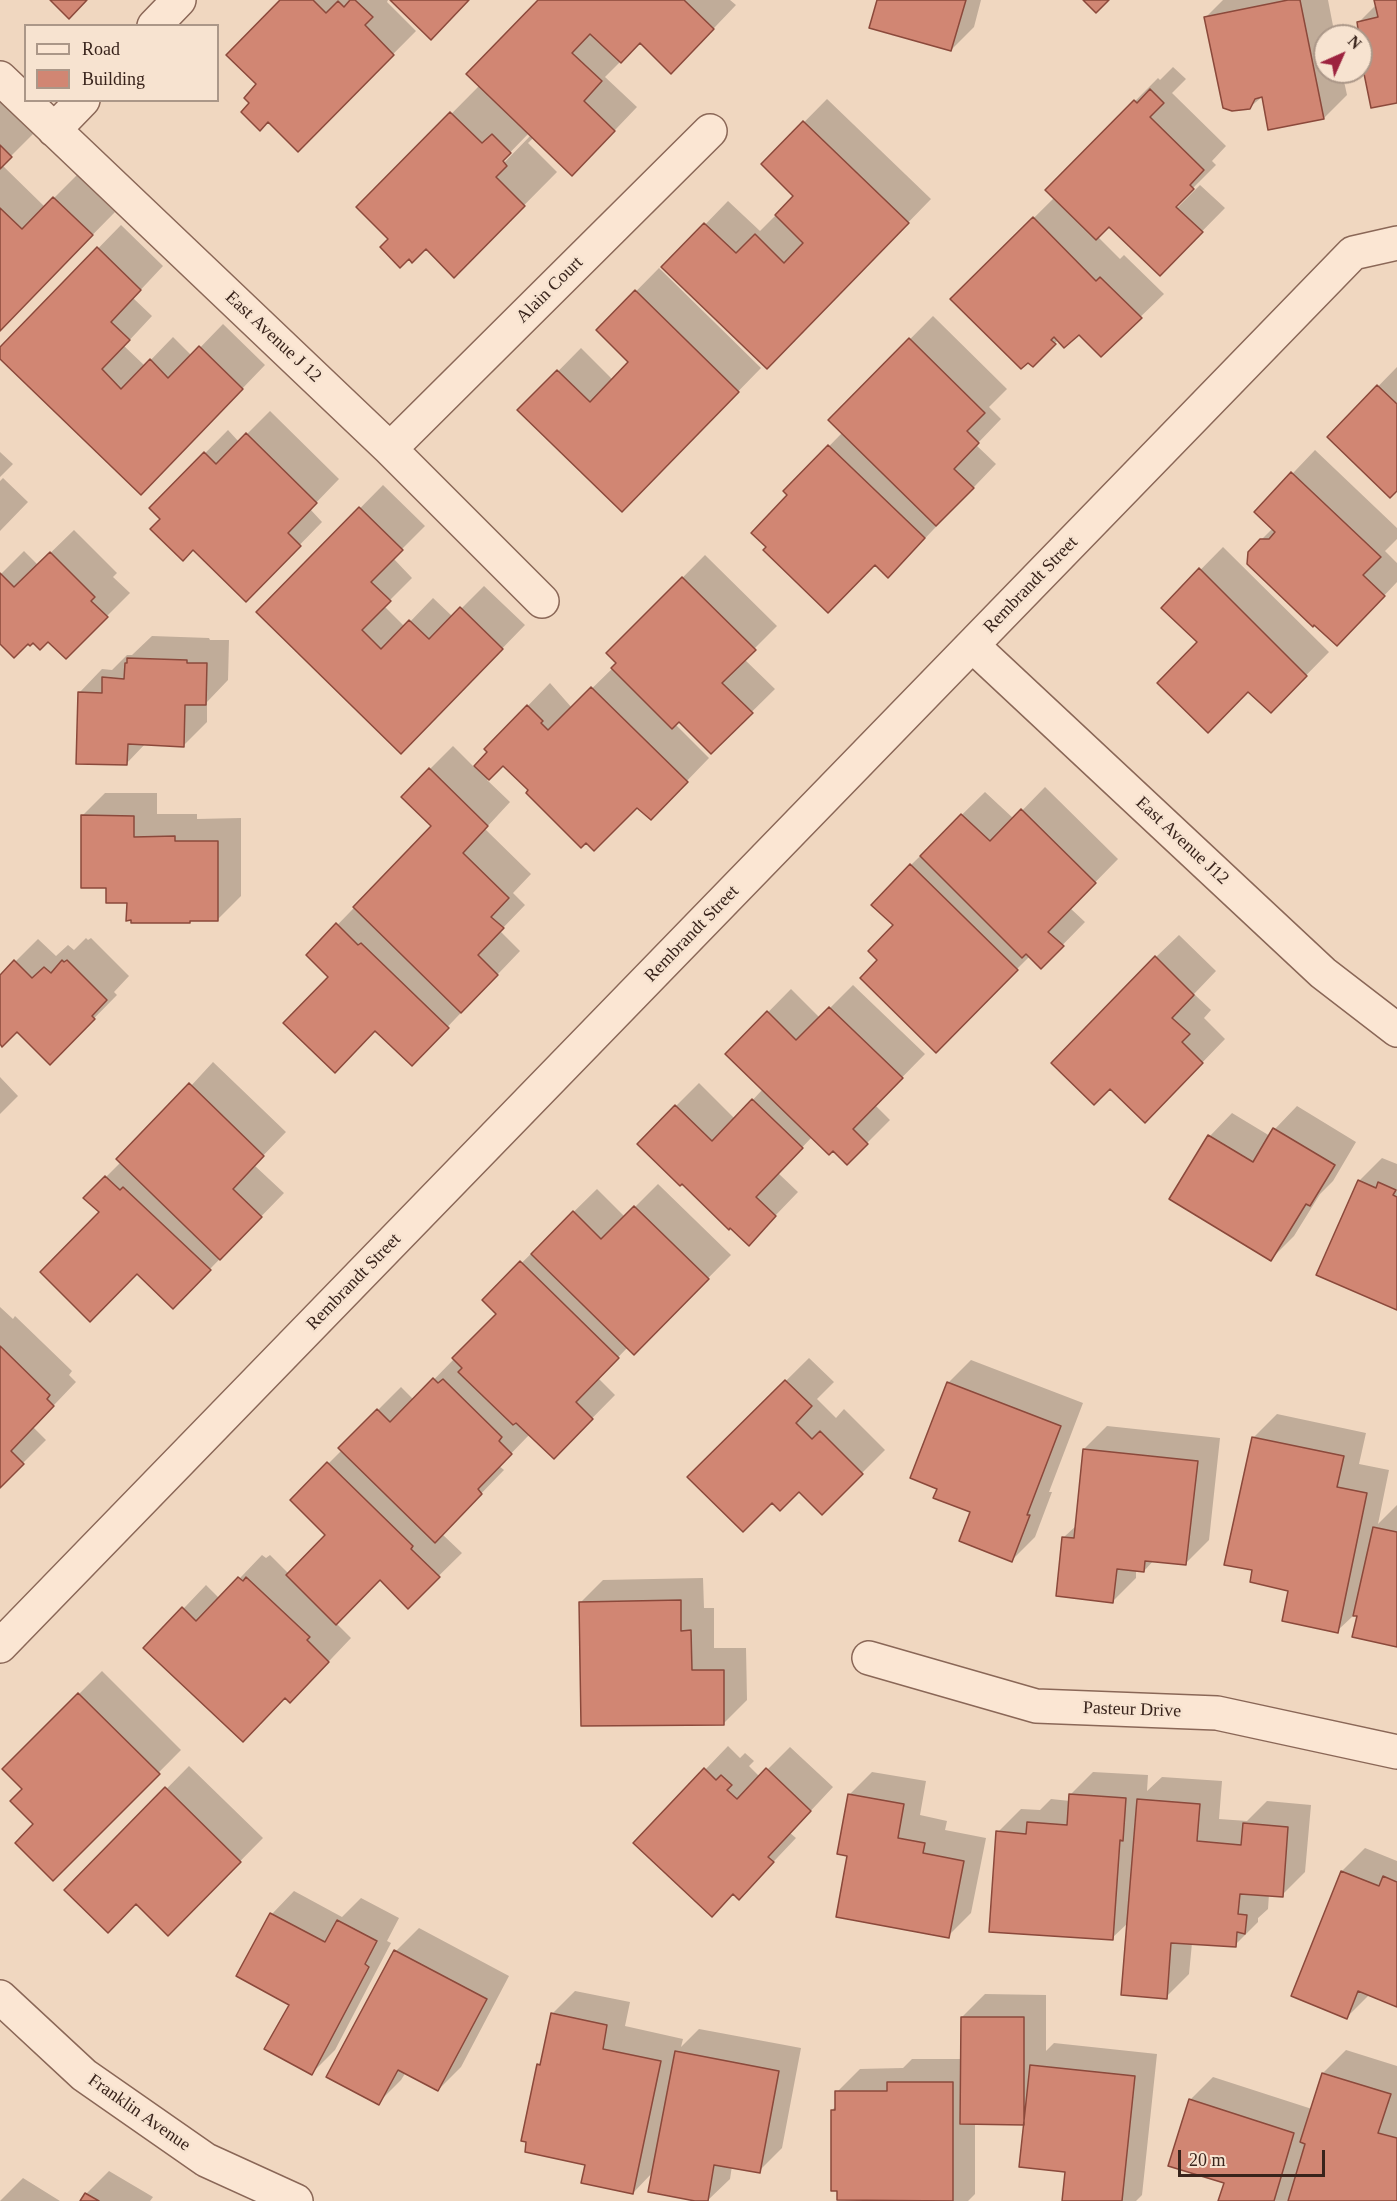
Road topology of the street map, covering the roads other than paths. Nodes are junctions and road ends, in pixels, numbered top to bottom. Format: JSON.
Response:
{"nodes":[{"id":1,"x":179,"y":0,"type":"edge"},
{"id":2,"x":156,"y":24,"type":"edge"},
{"id":3,"x":0,"y":78,"type":"edge"},
{"id":4,"x":24,"y":101,"type":"edge"},
{"id":5,"x":25,"y":102,"type":"edge"},
{"id":6,"x":81,"y":102,"type":"edge"},
{"id":7,"x":54,"y":130,"type":"junction"},
{"id":8,"x":710,"y":131,"type":"dead end"},
{"id":9,"x":1397,"y":243,"type":"edge"},
{"id":10,"x":390,"y":449,"type":"junction"},
{"id":11,"x":542,"y":601,"type":"dead end"},
{"id":12,"x":973,"y":646,"type":"junction"},
{"id":13,"x":1397,"y":1030,"type":"edge"},
{"id":14,"x":0,"y":1646,"type":"edge"},
{"id":15,"x":869,"y":1658,"type":"dead end"},
{"id":16,"x":1397,"y":1752,"type":"edge"},
{"id":17,"x":0,"y":1997,"type":"edge"},
{"id":18,"x":296,"y":2201,"type":"edge"}],
"edges":[{"from":1,"to":2,"type":"street"},
{"from":3,"to":4,"type":"street","name":"East Avenue J 12"},
{"from":5,"to":7,"type":"street","name":"East Avenue J 12"},
{"from":6,"to":7,"type":"street"},
{"from":7,"to":10,"type":"street","name":"East Avenue J 12"},
{"from":8,"to":10,"type":"street","name":"Alain Court"},
{"from":9,"to":12,"type":"street","name":"Rembrandt Street"},
{"from":10,"to":11,"type":"street","name":"East Avenue J 12"},
{"from":12,"to":13,"type":"street","name":"East Avenue J12"},
{"from":12,"to":14,"type":"street","name":"Rembrandt Street"},
{"from":15,"to":16,"type":"street","name":"Pasteur Drive"},
{"from":17,"to":18,"type":"street","name":"Franklin Avenue"}]}
